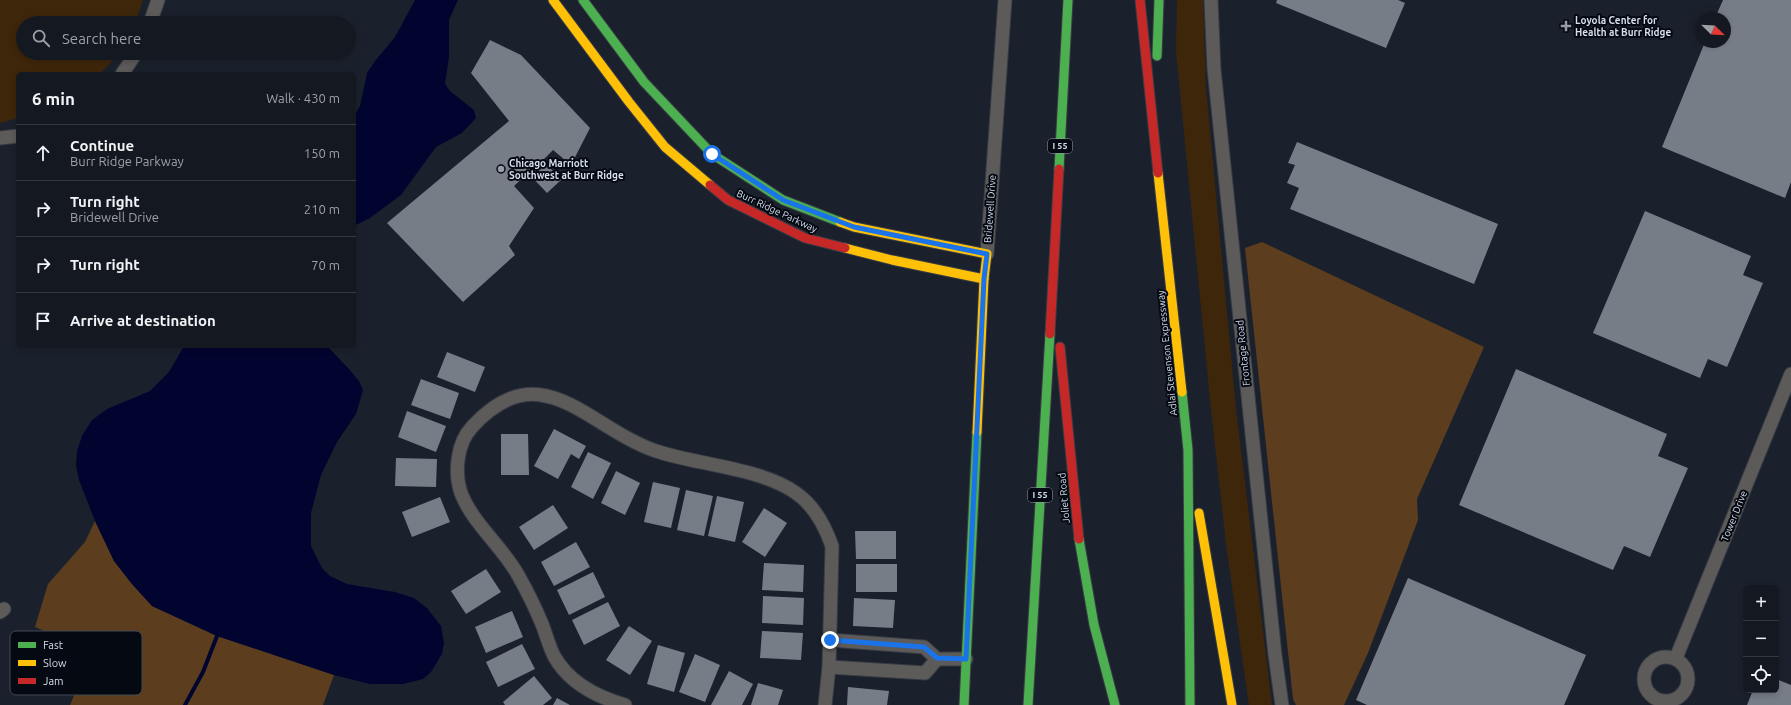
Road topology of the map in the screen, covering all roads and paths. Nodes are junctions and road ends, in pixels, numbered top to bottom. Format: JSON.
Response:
{"nodes":[{"id":1,"x":158,"y":0,"type":"edge"},
{"id":2,"x":553,"y":0,"type":"edge"},
{"id":3,"x":583,"y":0,"type":"edge"},
{"id":4,"x":1005,"y":0,"type":"edge"},
{"id":5,"x":1140,"y":0,"type":"edge"},
{"id":6,"x":1159,"y":0,"type":"edge"},
{"id":7,"x":1211,"y":0,"type":"edge"},
{"id":8,"x":1067,"y":2,"type":"edge"},
{"id":9,"x":152,"y":16,"type":"edge"},
{"id":10,"x":131,"y":60,"type":"edge"},
{"id":11,"x":123,"y":72,"type":"edge"},
{"id":12,"x":1155,"y":133,"type":"junction"},
{"id":13,"x":16,"y":136,"type":"edge"},
{"id":14,"x":0,"y":138,"type":"edge"},
{"id":15,"x":987,"y":254,"type":"junction"},
{"id":16,"x":984,"y":279,"type":"junction"},
{"id":17,"x":1053,"y":285,"type":"junction"},
{"id":18,"x":1791,"y":374,"type":"edge"},
{"id":19,"x":1188,"y":450,"type":"junction"},
{"id":20,"x":830,"y":640,"type":"junction"},
{"id":21,"x":937,"y":658,"type":"junction"},
{"id":22,"x":1676,"y":658,"type":"dead end"},
{"id":23,"x":966,"y":659,"type":"junction"},
{"id":24,"x":829,"y":667,"type":"junction"},
{"id":25,"x":625,"y":705,"type":"edge"},
{"id":26,"x":825,"y":705,"type":"edge"},
{"id":27,"x":964,"y":705,"type":"edge"},
{"id":28,"x":1028,"y":705,"type":"edge"},
{"id":29,"x":1115,"y":705,"type":"edge"},
{"id":30,"x":1190,"y":705,"type":"edge"},
{"id":31,"x":1232,"y":705,"type":"edge"},
{"id":32,"x":1282,"y":705,"type":"edge"}],
"edges":[{"from":1,"to":9,"type":"street"},
{"from":2,"to":16,"type":"main road","name":"Burr Ridge Parkway"},
{"from":3,"to":15,"type":"main road","name":"Burr Ridge Parkway"},
{"from":4,"to":15,"type":"street","name":"Bridewell Drive"},
{"from":5,"to":12,"type":"main road","name":"Adlai Stevenson Expressway"},
{"from":6,"to":12,"type":"main road"},
{"from":7,"to":32,"type":"street","name":"Frontage Road"},
{"from":8,"to":17,"type":"main road","number":"I 55"},
{"from":10,"to":11,"type":"street"},
{"from":12,"to":19,"type":"main road","name":"Adlai Stevenson Expressway"},
{"from":13,"to":14,"type":"street"},
{"from":15,"to":16,"type":"main road","name":"Bridewell Drive"},
{"from":16,"to":23,"type":"main road","name":"Bridewell Drive"},
{"from":17,"to":28,"type":"main road","number":"I 55"},
{"from":17,"to":29,"type":"main road","name":"Joliet Road"},
{"from":18,"to":22,"type":"street","name":"Tower Drive"},
{"from":19,"to":30,"type":"main road","name":"Adlai Stevenson Expressway"},
{"from":19,"to":31,"type":"main road"},
{"from":20,"to":21,"type":"street"},
{"from":20,"to":24,"type":"street"},
{"from":20,"to":25,"type":"street"},
{"from":21,"to":23,"type":"street"},
{"from":21,"to":24,"type":"street"},
{"from":23,"to":27,"type":"main road","name":"Bridewell Drive"},
{"from":24,"to":26,"type":"street"}]}
